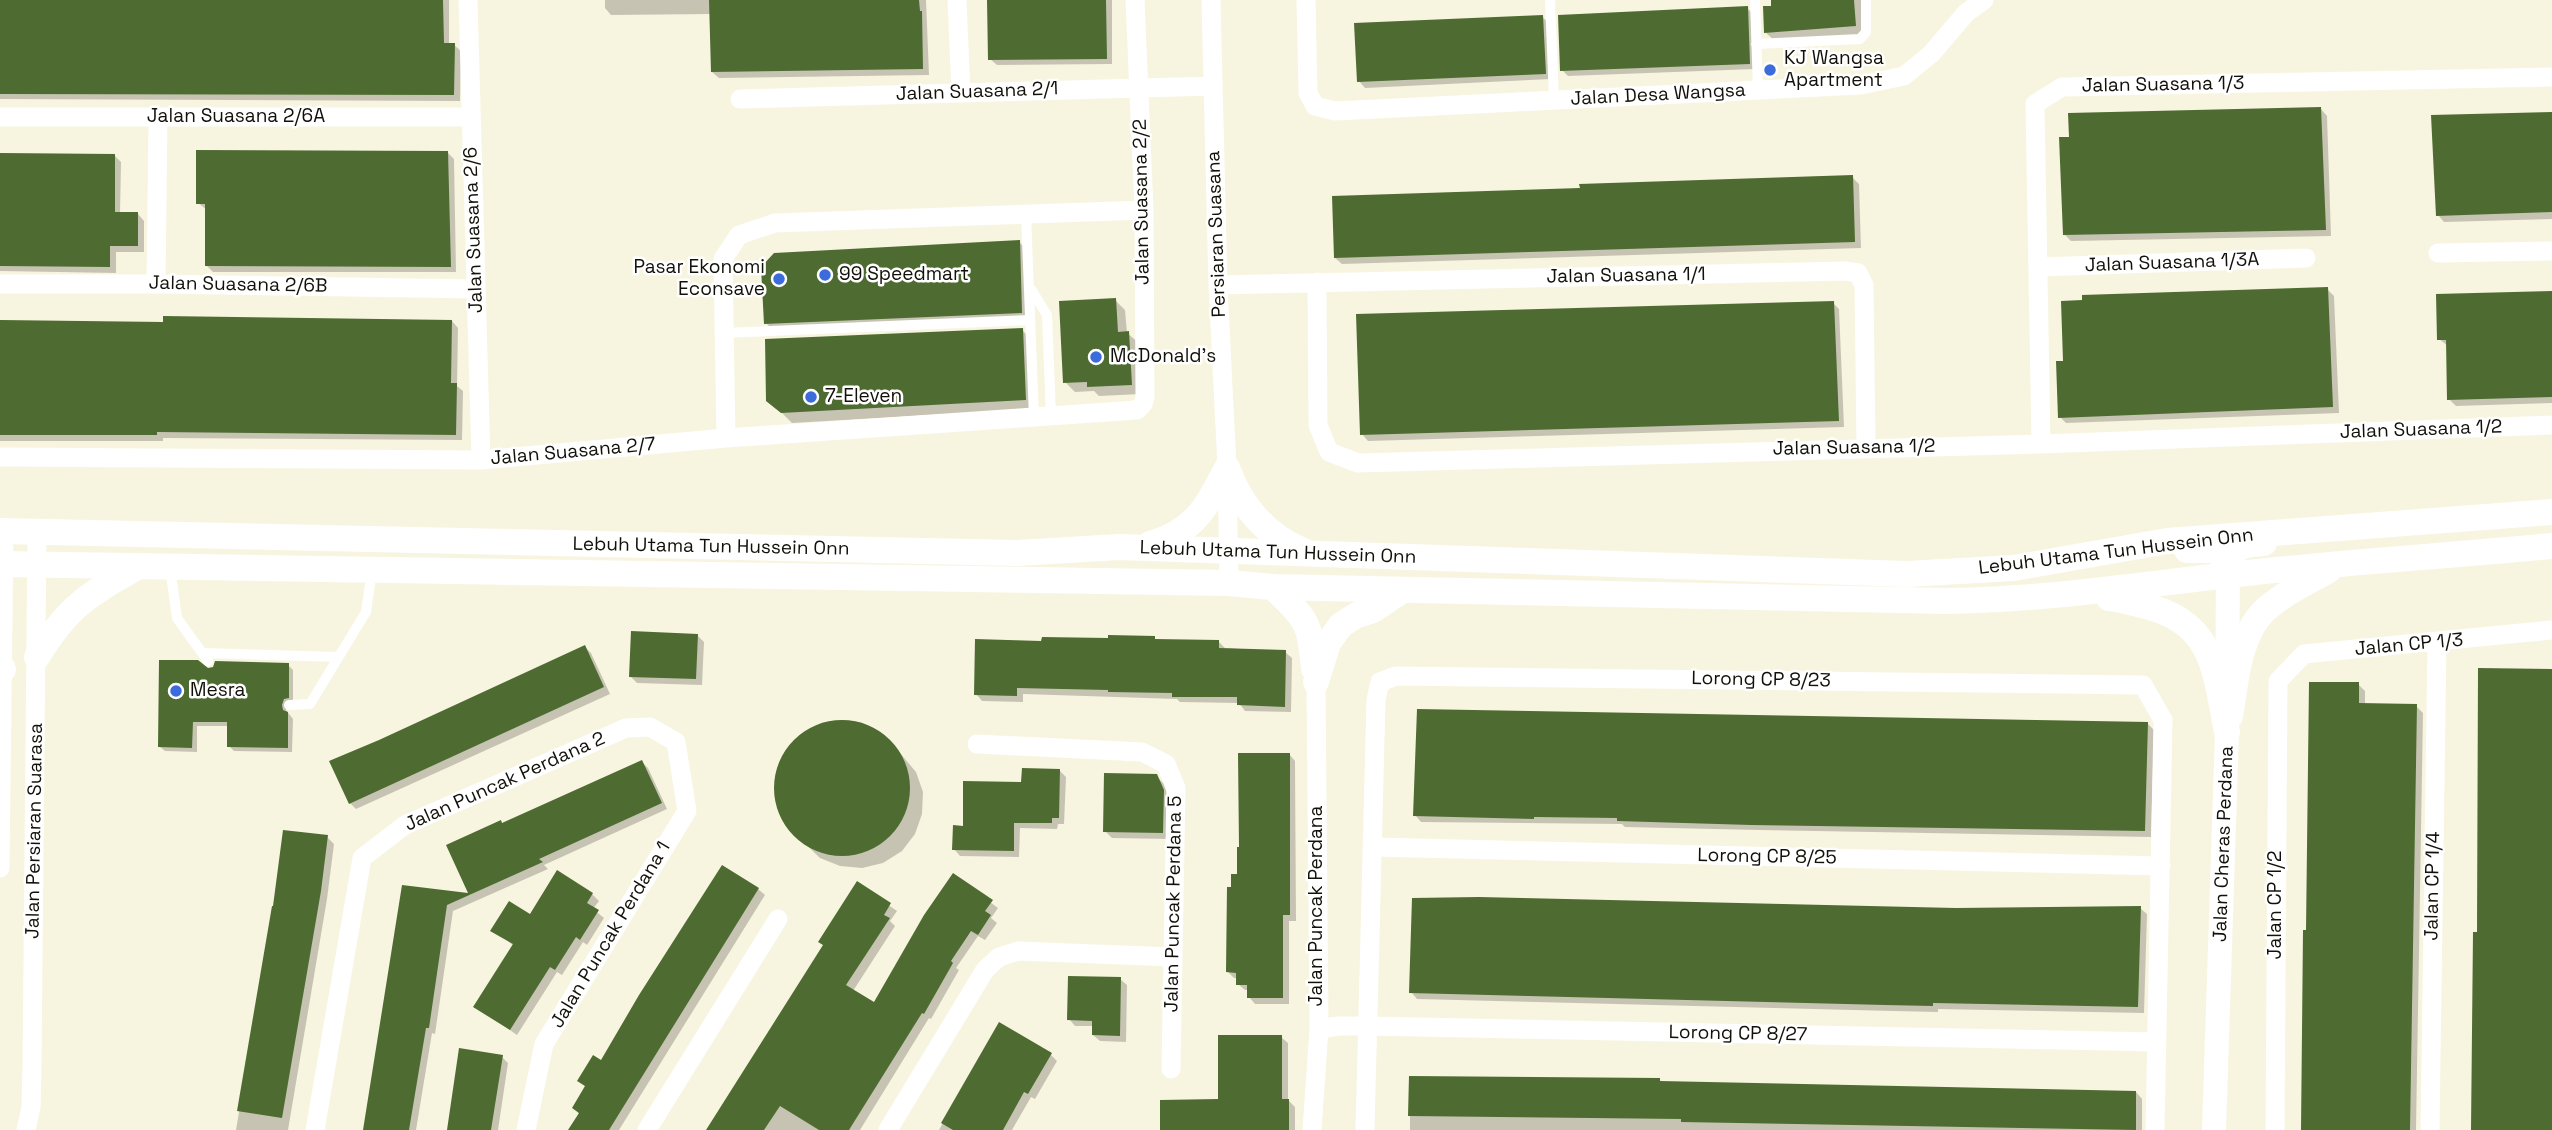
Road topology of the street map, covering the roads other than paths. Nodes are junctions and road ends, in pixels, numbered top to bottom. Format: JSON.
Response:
{"nodes":[{"id":1,"x":468,"y":0,"type":"edge"},
{"id":2,"x":957,"y":0,"type":"edge"},
{"id":3,"x":1135,"y":0,"type":"edge"},
{"id":4,"x":1211,"y":0,"type":"edge"},
{"id":5,"x":1306,"y":0,"type":"edge"},
{"id":6,"x":1550,"y":0,"type":"edge"},
{"id":7,"x":1755,"y":0,"type":"edge"},
{"id":8,"x":1866,"y":0,"type":"edge"},
{"id":9,"x":1984,"y":0,"type":"edge"},
{"id":10,"x":1756,"y":44,"type":"junction"},
{"id":11,"x":2552,"y":77,"type":"edge"},
{"id":12,"x":1213,"y":86,"type":"junction"},
{"id":13,"x":1139,"y":88,"type":"junction"},
{"id":14,"x":1758,"y":90,"type":"junction"},
{"id":15,"x":961,"y":93,"type":"junction"},
{"id":16,"x":740,"y":99,"type":"dead end"},
{"id":17,"x":1554,"y":100,"type":"junction"},
{"id":18,"x":0,"y":117,"type":"edge"},
{"id":19,"x":158,"y":117,"type":"junction"},
{"id":20,"x":471,"y":117,"type":"junction"},
{"id":21,"x":1144,"y":210,"type":"junction"},
{"id":22,"x":1026,"y":214,"type":"junction"},
{"id":23,"x":2552,"y":251,"type":"edge"},
{"id":24,"x":2438,"y":253,"type":"dead end"},
{"id":25,"x":2306,"y":258,"type":"dead end"},
{"id":26,"x":2038,"y":267,"type":"junction"},
{"id":27,"x":1317,"y":282,"type":"junction"},
{"id":28,"x":0,"y":284,"type":"edge"},
{"id":29,"x":156,"y":284,"type":"junction"},
{"id":30,"x":1218,"y":285,"type":"junction"},
{"id":31,"x":1029,"y":286,"type":"junction"},
{"id":32,"x":476,"y":289,"type":"junction"},
{"id":33,"x":1030,"y":320,"type":"junction"},
{"id":34,"x":724,"y":333,"type":"junction"},
{"id":35,"x":1143,"y":404,"type":"joint"},
{"id":36,"x":1042,"y":417,"type":"junction"},
{"id":37,"x":2552,"y":425,"type":"edge"},
{"id":38,"x":726,"y":438,"type":"junction"},
{"id":39,"x":2041,"y":444,"type":"junction"},
{"id":40,"x":1866,"y":447,"type":"junction"},
{"id":41,"x":0,"y":457,"type":"edge"},
{"id":42,"x":481,"y":460,"type":"junction"},
{"id":43,"x":1227,"y":468,"type":"junction"},
{"id":44,"x":2552,"y":512,"type":"edge"},
{"id":45,"x":2360,"y":526,"type":"junction"},
{"id":46,"x":2,"y":531,"type":"edge"},
{"id":47,"x":37,"y":532,"type":"junction"},
{"id":48,"x":2552,"y":546,"type":"edge"},
{"id":49,"x":1137,"y":547,"type":"junction"},
{"id":50,"x":1229,"y":551,"type":"junction"},
{"id":51,"x":2109,"y":553,"type":"junction"},
{"id":52,"x":1313,"y":555,"type":"junction"},
{"id":53,"x":2,"y":564,"type":"edge"},
{"id":54,"x":37,"y":564,"type":"junction"},
{"id":55,"x":140,"y":565,"type":"junction"},
{"id":56,"x":2339,"y":565,"type":"junction"},
{"id":57,"x":169,"y":566,"type":"junction"},
{"id":58,"x":2228,"y":566,"type":"junction"},
{"id":59,"x":372,"y":569,"type":"junction"},
{"id":60,"x":1229,"y":583,"type":"junction"},
{"id":61,"x":1273,"y":587,"type":"junction"},
{"id":62,"x":1403,"y":590,"type":"junction"},
{"id":63,"x":2072,"y":595,"type":"junction"},
{"id":64,"x":2552,"y":630,"type":"edge"},
{"id":65,"x":2437,"y":642,"type":"junction"},
{"id":66,"x":37,"y":657,"type":"junction"},
{"id":67,"x":337,"y":657,"type":"junction"},
{"id":68,"x":1,"y":667,"type":"edge"},
{"id":69,"x":2278,"y":681,"type":"joint"},
{"id":70,"x":1316,"y":682,"type":"junction"},
{"id":71,"x":289,"y":705,"type":"dead end"},
{"id":72,"x":2227,"y":732,"type":"junction"},
{"id":73,"x":676,"y":742,"type":"joint"},
{"id":74,"x":977,"y":744,"type":"dead end"},
{"id":75,"x":1374,"y":847,"type":"junction"},
{"id":76,"x":2161,"y":866,"type":"junction"},
{"id":77,"x":0,"y":868,"type":"edge"},
{"id":78,"x":778,"y":919,"type":"dead end"},
{"id":79,"x":1173,"y":957,"type":"junction"},
{"id":80,"x":1369,"y":1026,"type":"junction"},
{"id":81,"x":1318,"y":1029,"type":"junction"},
{"id":82,"x":2157,"y":1042,"type":"junction"},
{"id":83,"x":1171,"y":1069,"type":"dead end"},
{"id":84,"x":26,"y":1130,"type":"edge"},
{"id":85,"x":315,"y":1130,"type":"edge"},
{"id":86,"x":526,"y":1130,"type":"edge"},
{"id":87,"x":648,"y":1130,"type":"edge"},
{"id":88,"x":888,"y":1130,"type":"edge"},
{"id":89,"x":1312,"y":1130,"type":"edge"},
{"id":90,"x":1366,"y":1130,"type":"edge"},
{"id":91,"x":2155,"y":1130,"type":"edge"},
{"id":92,"x":2214,"y":1130,"type":"edge"},
{"id":93,"x":2275,"y":1130,"type":"edge"},
{"id":94,"x":2430,"y":1130,"type":"edge"}],
"edges":[{"from":1,"to":20,"type":"street","name":"Jalan Suasana 2/6"},
{"from":2,"to":15,"type":"street"},
{"from":3,"to":13,"type":"street","name":"Jalan Suasana 2/2"},
{"from":4,"to":12,"type":"street","name":"Persiaran Suasana"},
{"from":5,"to":17,"type":"street","name":"Jalan Desa Wangsa"},
{"from":6,"to":17,"type":"lane"},
{"from":7,"to":10,"type":"lane"},
{"from":8,"to":10,"type":"lane"},
{"from":9,"to":14,"type":"street","name":"Jalan Desa Wangsa"},
{"from":10,"to":14,"type":"lane"},
{"from":11,"to":26,"type":"street","name":"Jalan Suasana 1/3"},
{"from":12,"to":13,"type":"street","name":"Jalan Suasana 2/1"},
{"from":12,"to":30,"type":"street","name":"Persiaran Suasana"},
{"from":13,"to":15,"type":"street","name":"Jalan Suasana 2/1"},
{"from":13,"to":21,"type":"street","name":"Jalan Suasana 2/2"},
{"from":14,"to":17,"type":"street","name":"Jalan Desa Wangsa"},
{"from":15,"to":16,"type":"street","name":"Jalan Suasana 2/1"},
{"from":18,"to":19,"type":"street","name":"Jalan Suasana 2/6A"},
{"from":19,"to":20,"type":"street","name":"Jalan Suasana 2/6A"},
{"from":19,"to":29,"type":"street"},
{"from":20,"to":32,"type":"street","name":"Jalan Suasana 2/6"},
{"from":21,"to":22,"type":"street"},
{"from":21,"to":35,"type":"street","name":"Jalan Suasana 2/2"},
{"from":22,"to":31,"type":"lane"},
{"from":22,"to":34,"type":"street"},
{"from":23,"to":24,"type":"street"},
{"from":25,"to":26,"type":"street","name":"Jalan Suasana 1/3A"},
{"from":26,"to":39,"type":"street","name":"Jalan Suasana 1/3"},
{"from":27,"to":30,"type":"street","name":"Jalan Suasana 1/1"},
{"from":27,"to":40,"type":"street","name":"Jalan Suasana 1/2"},
{"from":27,"to":40,"type":"street","name":"Jalan Suasana 1/1"},
{"from":28,"to":29,"type":"street","name":"Jalan Suasana 2/6B"},
{"from":29,"to":32,"type":"street","name":"Jalan Suasana 2/6B"},
{"from":30,"to":43,"type":"street","name":"Persiaran Suasana"},
{"from":31,"to":33,"type":"lane"},
{"from":31,"to":36,"type":"lane"},
{"from":32,"to":42,"type":"street","name":"Jalan Suasana 2/6"},
{"from":33,"to":34,"type":"lane"},
{"from":33,"to":36,"type":"lane"},
{"from":34,"to":38,"type":"street"},
{"from":35,"to":36,"type":"street","name":"Jalan Suasana 2/7"},
{"from":36,"to":38,"type":"street","name":"Jalan Suasana 2/7"},
{"from":37,"to":39,"type":"street","name":"Jalan Suasana 1/2"},
{"from":38,"to":42,"type":"street","name":"Jalan Suasana 2/7"},
{"from":39,"to":40,"type":"street","name":"Jalan Suasana 1/2"},
{"from":41,"to":42,"type":"street","name":"Jalan Suasana 2/7"},
{"from":43,"to":49,"type":"main road"},
{"from":43,"to":50,"type":"street","name":"Persiaran Suasana"},
{"from":43,"to":52,"type":"main road"},
{"from":44,"to":45,"type":"main road","name":"Lebuh Utama Tun Hussein Onn"},
{"from":45,"to":51,"type":"main road","name":"Lebuh Utama Tun Hussein Onn"},
{"from":45,"to":58,"type":"main road"},
{"from":46,"to":47,"type":"main road","name":"Lebuh Utama Tun Hussein Onn"},
{"from":46,"to":53,"type":"street","name":"Jalan Persiaran Suarasa"},
{"from":47,"to":49,"type":"main road","name":"Lebuh Utama Tun Hussein Onn"},
{"from":47,"to":54,"type":"street","name":"Jalan Persiaran Suarasa"},
{"from":48,"to":56,"type":"main road","name":"Lebuh Utama Tun Hussein Onn"},
{"from":49,"to":50,"type":"main road","name":"Lebuh Utama Tun Hussein Onn"},
{"from":50,"to":52,"type":"main road","name":"Lebuh Utama Tun Hussein Onn"},
{"from":50,"to":60,"type":"street","name":"Persiaran Suasana"},
{"from":51,"to":52,"type":"main road","name":"Lebuh Utama Tun Hussein Onn"},
{"from":51,"to":58,"type":"main road"},
{"from":53,"to":54,"type":"main road","name":"Lebuh Utama Tun Hussein Onn"},
{"from":53,"to":68,"type":"street","name":"Jalan Persiaran Suarasa"},
{"from":54,"to":55,"type":"main road","name":"Lebuh Utama Tun Hussein Onn"},
{"from":54,"to":66,"type":"street","name":"Jalan Persiaran Suarasa"},
{"from":55,"to":57,"type":"main road","name":"Lebuh Utama Tun Hussein Onn"},
{"from":55,"to":66,"type":"main road"},
{"from":56,"to":58,"type":"main road","name":"Lebuh Utama Tun Hussein Onn"},
{"from":56,"to":72,"type":"main road"},
{"from":57,"to":59,"type":"main road","name":"Lebuh Utama Tun Hussein Onn"},
{"from":57,"to":67,"type":"lane"},
{"from":58,"to":63,"type":"main road","name":"Lebuh Utama Tun Hussein Onn"},
{"from":58,"to":72,"type":"street","name":"Jalan Cheras Perdana"},
{"from":59,"to":60,"type":"main road","name":"Lebuh Utama Tun Hussein Onn"},
{"from":59,"to":67,"type":"lane"},
{"from":60,"to":61,"type":"main road","name":"Lebuh Utama Tun Hussein Onn"},
{"from":61,"to":62,"type":"main road","name":"Lebuh Utama Tun Hussein Onn"},
{"from":61,"to":70,"type":"main road"},
{"from":62,"to":63,"type":"main road","name":"Lebuh Utama Tun Hussein Onn"},
{"from":62,"to":70,"type":"main road"},
{"from":63,"to":72,"type":"main road"},
{"from":64,"to":65,"type":"street","name":"Jalan CP 1/3"},
{"from":65,"to":69,"type":"street","name":"Jalan CP 1/3"},
{"from":65,"to":94,"type":"street","name":"Jalan CP 1/4"},
{"from":66,"to":84,"type":"street","name":"Jalan Persiaran Suarasa"},
{"from":67,"to":71,"type":"lane"},
{"from":68,"to":77,"type":"street","name":"Jalan Persiaran Suarasa"},
{"from":69,"to":93,"type":"street","name":"Jalan CP 1/2"},
{"from":70,"to":81,"type":"street","name":"Jalan Puncak Perdana"},
{"from":72,"to":92,"type":"street","name":"Jalan Cheras Perdana"},
{"from":73,"to":85,"type":"street","name":"Jalan Puncak Perdana 2"},
{"from":73,"to":86,"type":"street","name":"Jalan Puncak Perdana 1"},
{"from":74,"to":79,"type":"street","name":"Jalan Puncak Perdana 5"},
{"from":75,"to":76,"type":"street","name":"Lorong CP 8/25"},
{"from":75,"to":76,"type":"street","name":"Lorong CP 8/23"},
{"from":75,"to":80,"type":"street"},
{"from":76,"to":82,"type":"street"},
{"from":78,"to":87,"type":"street"},
{"from":79,"to":83,"type":"street","name":"Jalan Puncak Perdana 5"},
{"from":79,"to":88,"type":"street"},
{"from":80,"to":81,"type":"street","name":"Lorong CP 8/27"},
{"from":80,"to":82,"type":"street","name":"Lorong CP 8/27"},
{"from":80,"to":90,"type":"street"},
{"from":81,"to":89,"type":"street","name":"Jalan Puncak Perdana"},
{"from":82,"to":91,"type":"street"}]}
